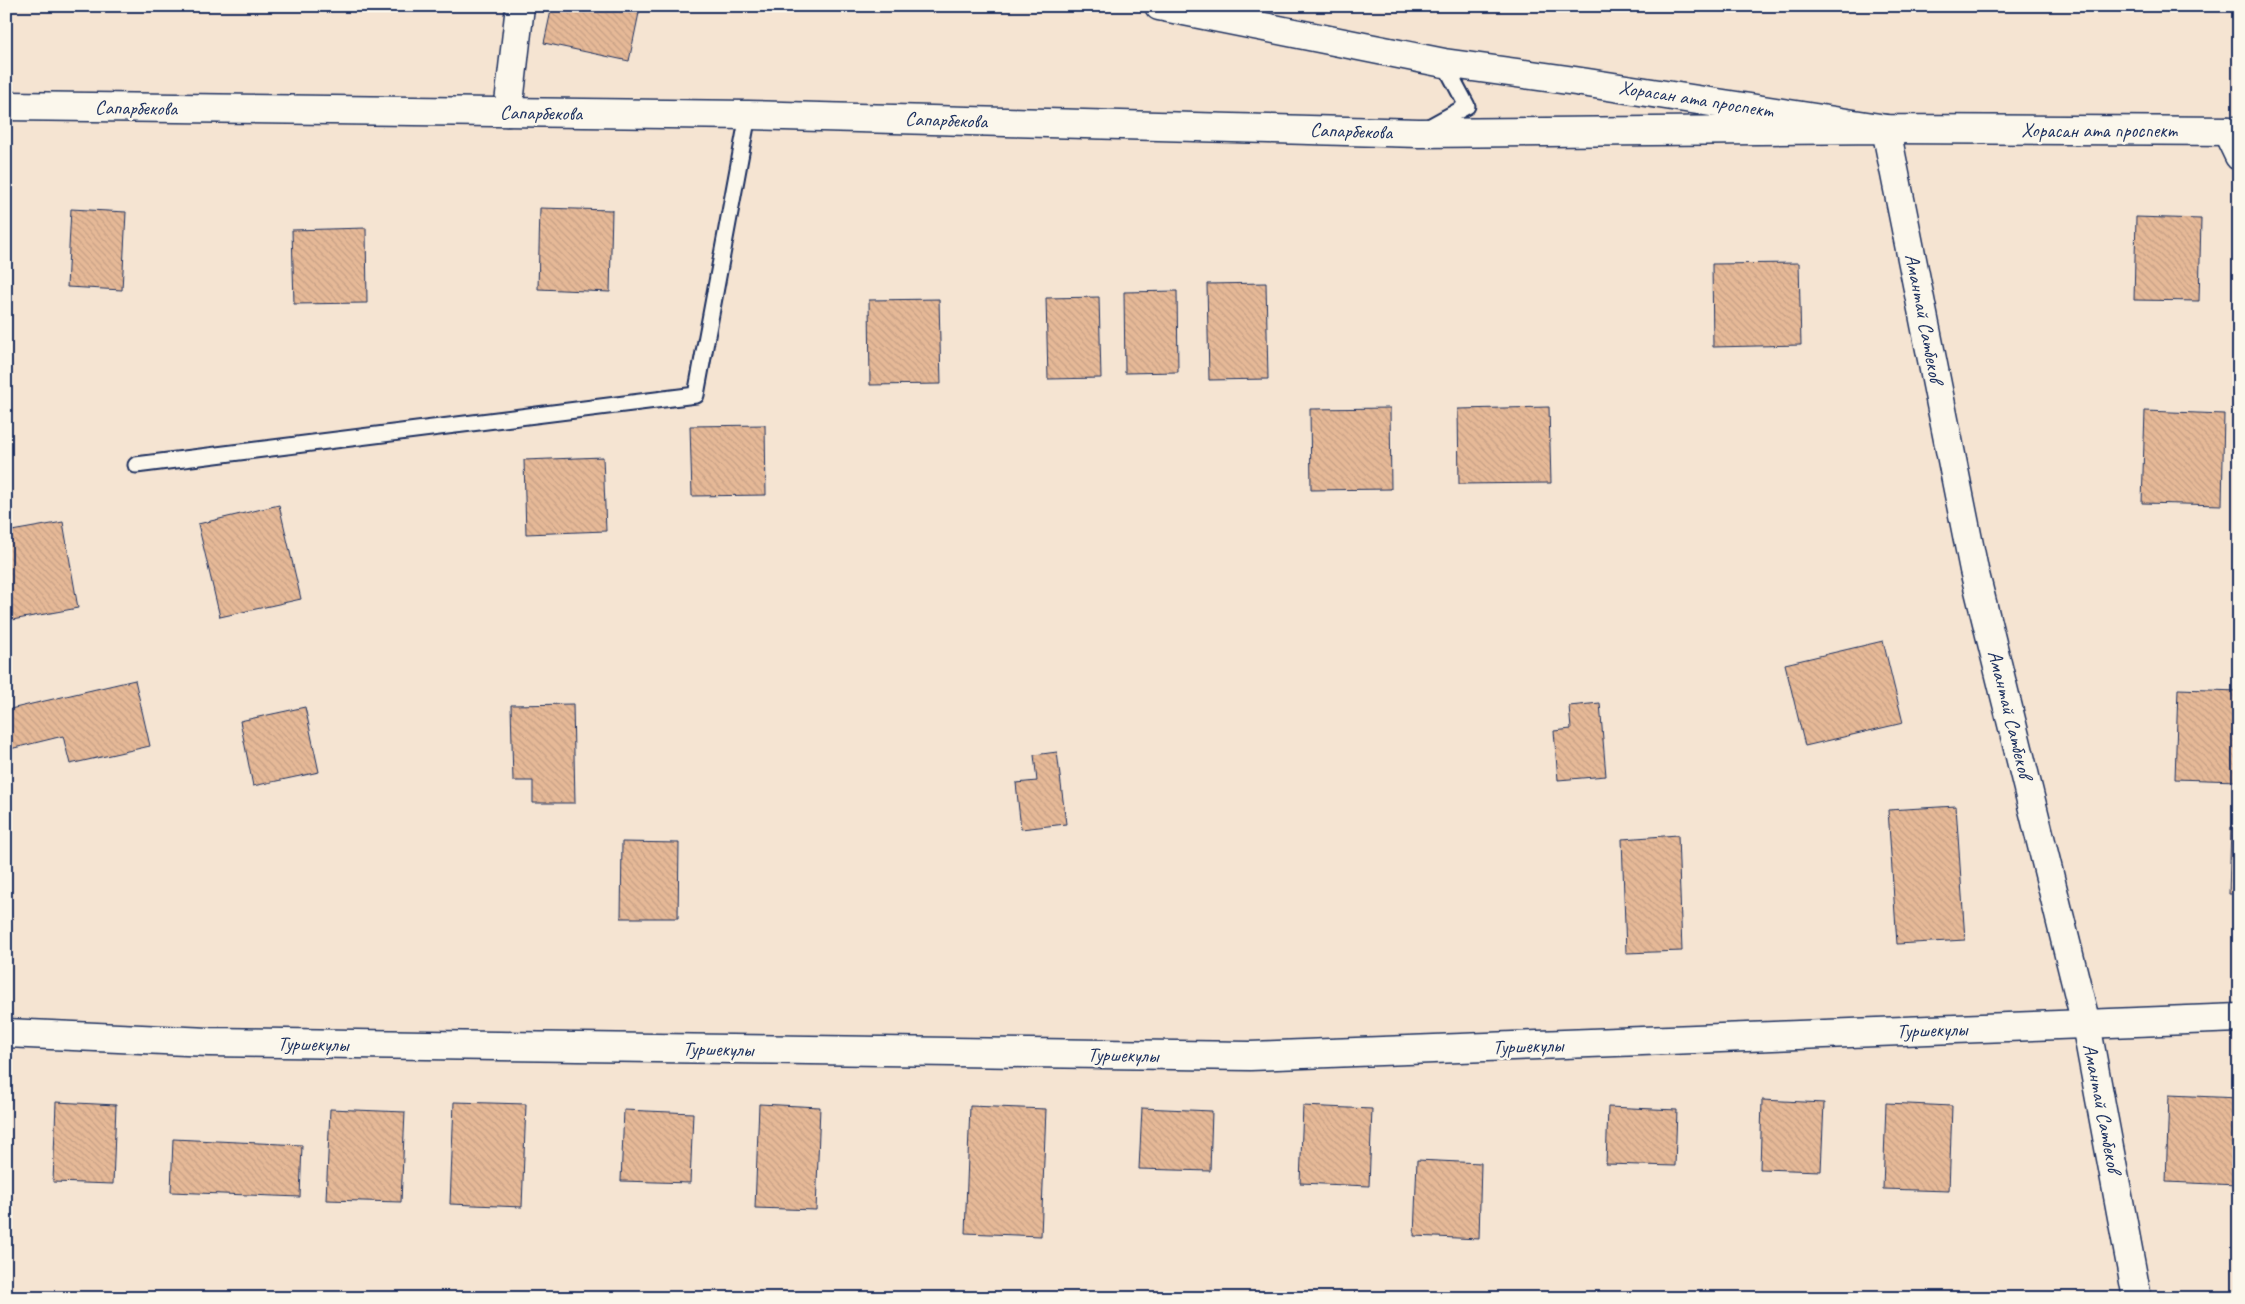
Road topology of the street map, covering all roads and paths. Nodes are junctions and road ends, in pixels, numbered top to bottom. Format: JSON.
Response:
{"nodes":[{"id":1,"x":520,"y":6,"type":"edge"},
{"id":2,"x":1159,"y":6,"type":"edge"},
{"id":3,"x":1444,"y":63,"type":"junction"},
{"id":4,"x":6,"y":106,"type":"edge"},
{"id":5,"x":508,"y":112,"type":"junction"},
{"id":6,"x":748,"y":115,"type":"junction"},
{"id":7,"x":1886,"y":129,"type":"junction"},
{"id":8,"x":2233,"y":131,"type":"edge"},
{"id":9,"x":1419,"y":133,"type":"junction"},
{"id":10,"x":2239,"y":156,"type":"edge"},
{"id":11,"x":136,"y":465,"type":"dead end"},
{"id":12,"x":2239,"y":1018,"type":"edge"},
{"id":13,"x":2086,"y":1024,"type":"junction"},
{"id":14,"x":6,"y":1033,"type":"edge"},
{"id":15,"x":2137,"y":1298,"type":"edge"}],
"edges":[{"from":1,"to":5,"type":"street"},
{"from":2,"to":3,"type":"street","name":"Хорасан ата проспект"},
{"from":3,"to":7,"type":"street","name":"Хорасан ата проспект"},
{"from":3,"to":9,"type":"lane"},
{"from":4,"to":5,"type":"street","name":"Сапарбекова"},
{"from":5,"to":6,"type":"street","name":"Сапарбекова"},
{"from":6,"to":9,"type":"street","name":"Сапарбекова"},
{"from":6,"to":11,"type":"lane"},
{"from":7,"to":8,"type":"street","name":"Хорасан ата проспект"},
{"from":7,"to":9,"type":"street","name":"Сапарбекова"},
{"from":7,"to":13,"type":"street","name":"Амантай Сатбеков"},
{"from":8,"to":10,"type":"street"},
{"from":12,"to":13,"type":"street","name":"Туршекулы"},
{"from":13,"to":14,"type":"street","name":"Туршекулы"},
{"from":13,"to":15,"type":"street","name":"Амантай Сатбеков"}]}
